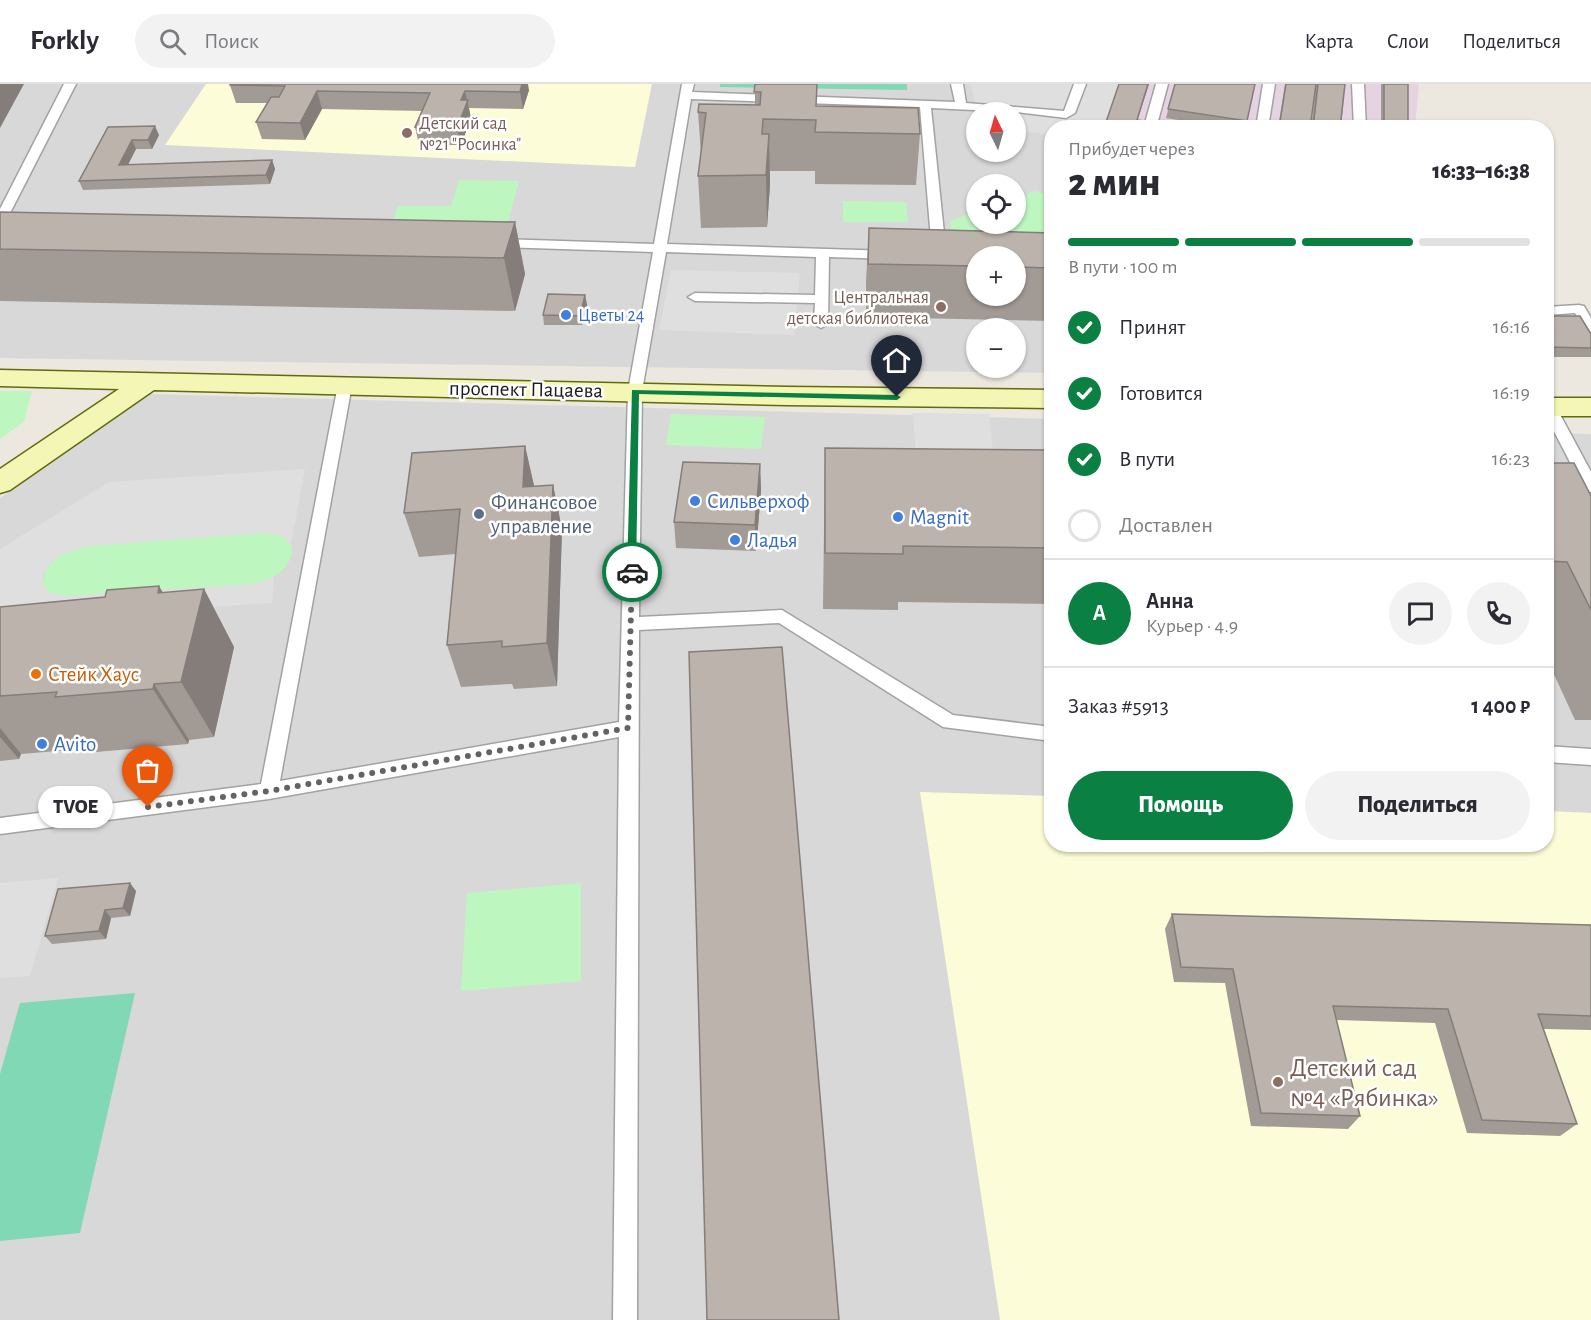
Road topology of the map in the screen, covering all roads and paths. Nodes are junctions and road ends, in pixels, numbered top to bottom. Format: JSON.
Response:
{"nodes":[{"id":1,"x":70,"y":84,"type":"edge"},
{"id":2,"x":957,"y":84,"type":"edge"},
{"id":3,"x":1080,"y":84,"type":"edge"},
{"id":4,"x":1162,"y":84,"type":"edge"},
{"id":5,"x":1269,"y":84,"type":"edge"},
{"id":6,"x":1358,"y":84,"type":"edge"},
{"id":7,"x":687,"y":89,"type":"edge"},
{"id":8,"x":925,"y":104,"type":"junction"},
{"id":9,"x":961,"y":106,"type":"junction"},
{"id":10,"x":1152,"y":120,"type":"edge"},
{"id":11,"x":1263,"y":120,"type":"edge"},
{"id":12,"x":1360,"y":120,"type":"edge"},
{"id":13,"x":2,"y":228,"type":"edge"},
{"id":14,"x":488,"y":243,"type":"edge"},
{"id":15,"x":661,"y":247,"type":"junction"},
{"id":16,"x":823,"y":253,"type":"junction"},
{"id":17,"x":905,"y":255,"type":"edge"},
{"id":18,"x":939,"y":256,"type":"edge"},
{"id":19,"x":694,"y":297,"type":"dead end"},
{"id":20,"x":822,"y":299,"type":"junction"},
{"id":21,"x":1554,"y":311,"type":"edge"},
{"id":22,"x":821,"y":324,"type":"dead end"},
{"id":23,"x":1591,"y":330,"type":"edge"},
{"id":24,"x":0,"y":378,"type":"edge"},
{"id":25,"x":149,"y":381,"type":"junction"},
{"id":26,"x":345,"y":385,"type":"junction"},
{"id":27,"x":635,"y":392,"type":"junction"},
{"id":28,"x":1044,"y":399,"type":"edge"},
{"id":29,"x":1554,"y":407,"type":"edge"},
{"id":30,"x":1591,"y":408,"type":"edge"},
{"id":31,"x":1554,"y":418,"type":"edge"},
{"id":32,"x":0,"y":483,"type":"edge"},
{"id":33,"x":1591,"y":488,"type":"edge"},
{"id":34,"x":630,"y":624,"type":"junction"},
{"id":35,"x":628,"y":728,"type":"junction"},
{"id":36,"x":1044,"y":733,"type":"edge"},
{"id":37,"x":1554,"y":755,"type":"edge"},
{"id":38,"x":1591,"y":757,"type":"edge"},
{"id":39,"x":269,"y":791,"type":"junction"},
{"id":40,"x":0,"y":826,"type":"edge"},
{"id":41,"x":625,"y":1320,"type":"edge"}],
"edges":[{"from":1,"to":13,"type":"lane"},
{"from":2,"to":9,"type":"lane"},
{"from":3,"to":9,"type":"lane"},
{"from":4,"to":10,"type":"lane"},
{"from":5,"to":11,"type":"lane"},
{"from":6,"to":12,"type":"lane"},
{"from":7,"to":8,"type":"lane"},
{"from":7,"to":15,"type":"lane"},
{"from":8,"to":9,"type":"lane"},
{"from":8,"to":18,"type":"lane"},
{"from":14,"to":15,"type":"lane"},
{"from":15,"to":16,"type":"lane"},
{"from":15,"to":27,"type":"lane"},
{"from":16,"to":17,"type":"lane"},
{"from":16,"to":20,"type":"lane"},
{"from":19,"to":20,"type":"lane"},
{"from":20,"to":22,"type":"lane"},
{"from":21,"to":23,"type":"lane"},
{"from":24,"to":25,"type":"main road","name":"проспект Пацаева"},
{"from":25,"to":26,"type":"main road","name":"проспект Пацаева"},
{"from":25,"to":32,"type":"main road"},
{"from":26,"to":27,"type":"main road","name":"проспект Пацаева"},
{"from":26,"to":39,"type":"lane"},
{"from":27,"to":28,"type":"main road","name":"проспект Пацаева"},
{"from":27,"to":34,"type":"lane"},
{"from":29,"to":30,"type":"main road"},
{"from":31,"to":33,"type":"lane"},
{"from":34,"to":35,"type":"lane"},
{"from":34,"to":36,"type":"lane"},
{"from":35,"to":39,"type":"lane"},
{"from":35,"to":41,"type":"lane"},
{"from":37,"to":38,"type":"lane"},
{"from":39,"to":40,"type":"lane"}]}
